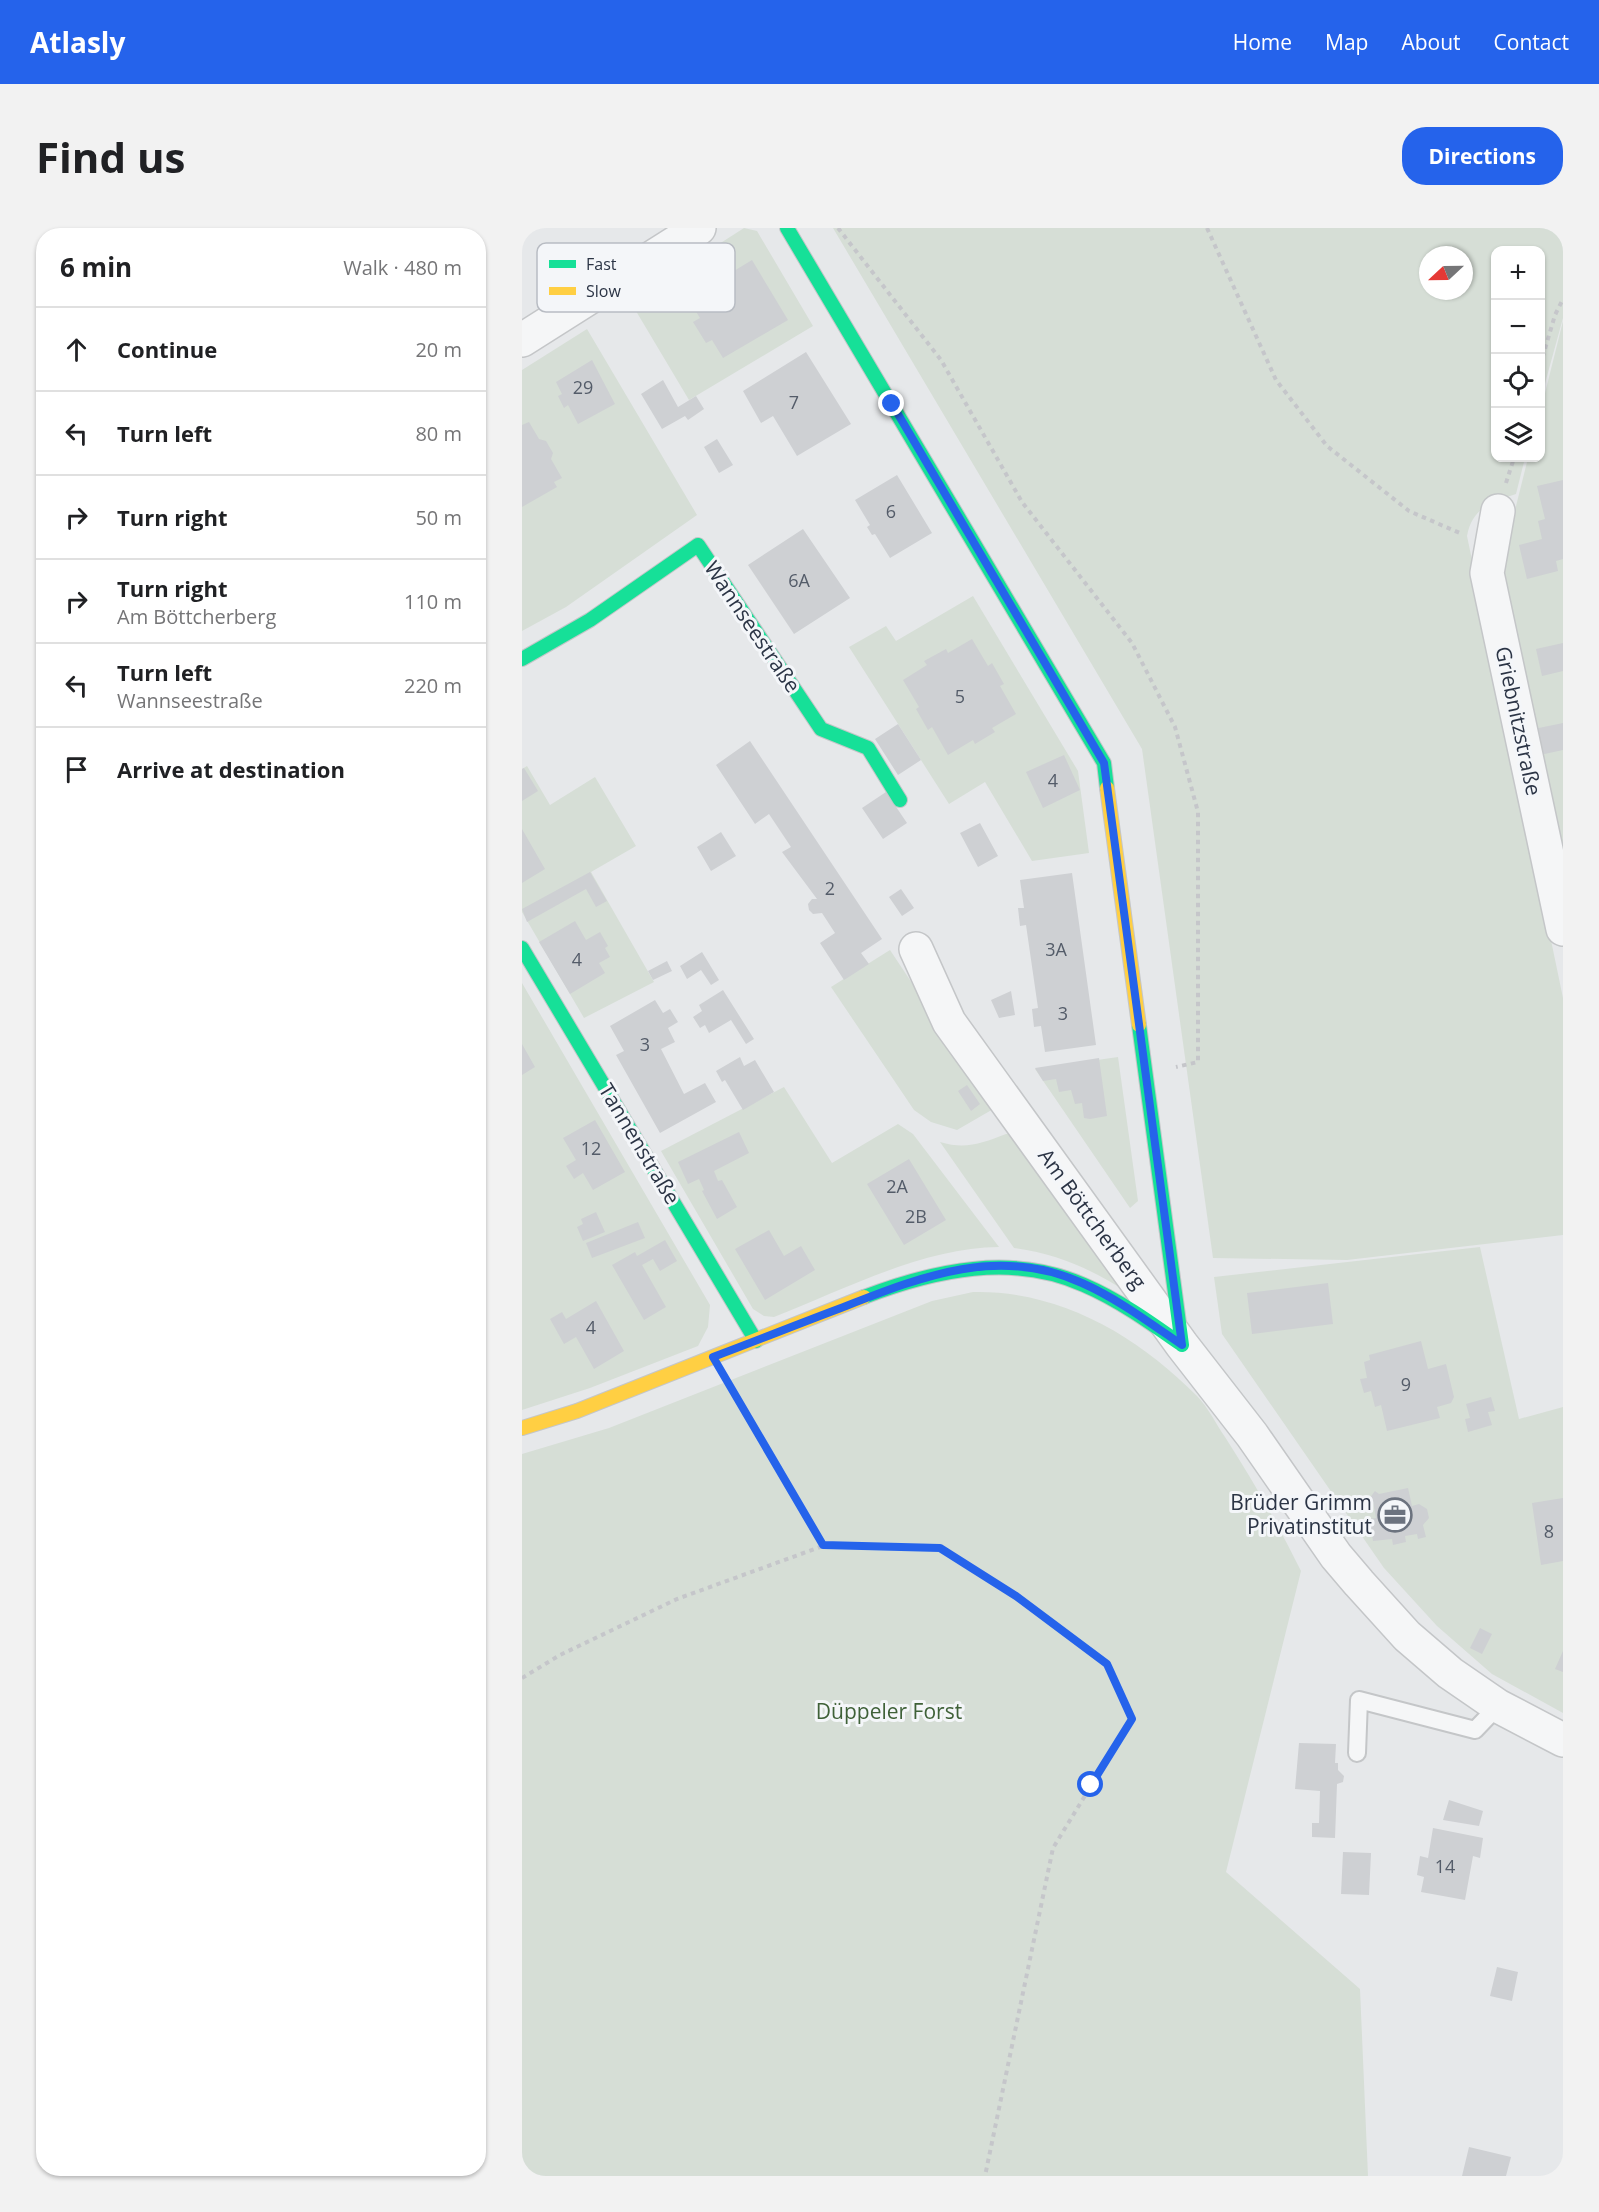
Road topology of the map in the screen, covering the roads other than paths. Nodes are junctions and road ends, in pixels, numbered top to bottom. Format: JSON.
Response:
{"nodes":[{"id":1,"x":699,"y":228,"type":"edge"},
{"id":2,"x":787,"y":228,"type":"edge"},
{"id":3,"x":675,"y":243,"type":"edge"},
{"id":4,"x":566,"y":312,"type":"edge"},
{"id":5,"x":522,"y":340,"type":"edge"},
{"id":6,"x":1498,"y":511,"type":"dead end"},
{"id":7,"x":522,"y":659,"type":"edge"},
{"id":8,"x":900,"y":800,"type":"dead end"},
{"id":9,"x":1563,"y":929,"type":"edge"},
{"id":10,"x":522,"y":948,"type":"edge"},
{"id":11,"x":916,"y":949,"type":"dead end"},
{"id":12,"x":756,"y":1341,"type":"junction"},
{"id":13,"x":1182,"y":1345,"type":"junction"},
{"id":14,"x":522,"y":1428,"type":"edge"},
{"id":15,"x":1498,"y":1706,"type":"junction"},
{"id":16,"x":1563,"y":1740,"type":"edge"},
{"id":17,"x":1357,"y":1753,"type":"dead end"}],
"edges":[{"from":1,"to":3,"type":"street"},
{"from":2,"to":13,"type":"street"},
{"from":4,"to":5,"type":"street"},
{"from":6,"to":9,"type":"street","name":"Griebnitzstraße"},
{"from":7,"to":8,"type":"street","name":"Wannseestraße"},
{"from":10,"to":12,"type":"street","name":"Tannenstraße"},
{"from":11,"to":13,"type":"street","name":"Am Böttcherberg"},
{"from":12,"to":13,"type":"street","name":"Am Böttcherberg"},
{"from":12,"to":14,"type":"street","name":"Am Böttcherberg"},
{"from":13,"to":15,"type":"street"},
{"from":15,"to":16,"type":"street"},
{"from":15,"to":17,"type":"lane"}]}
